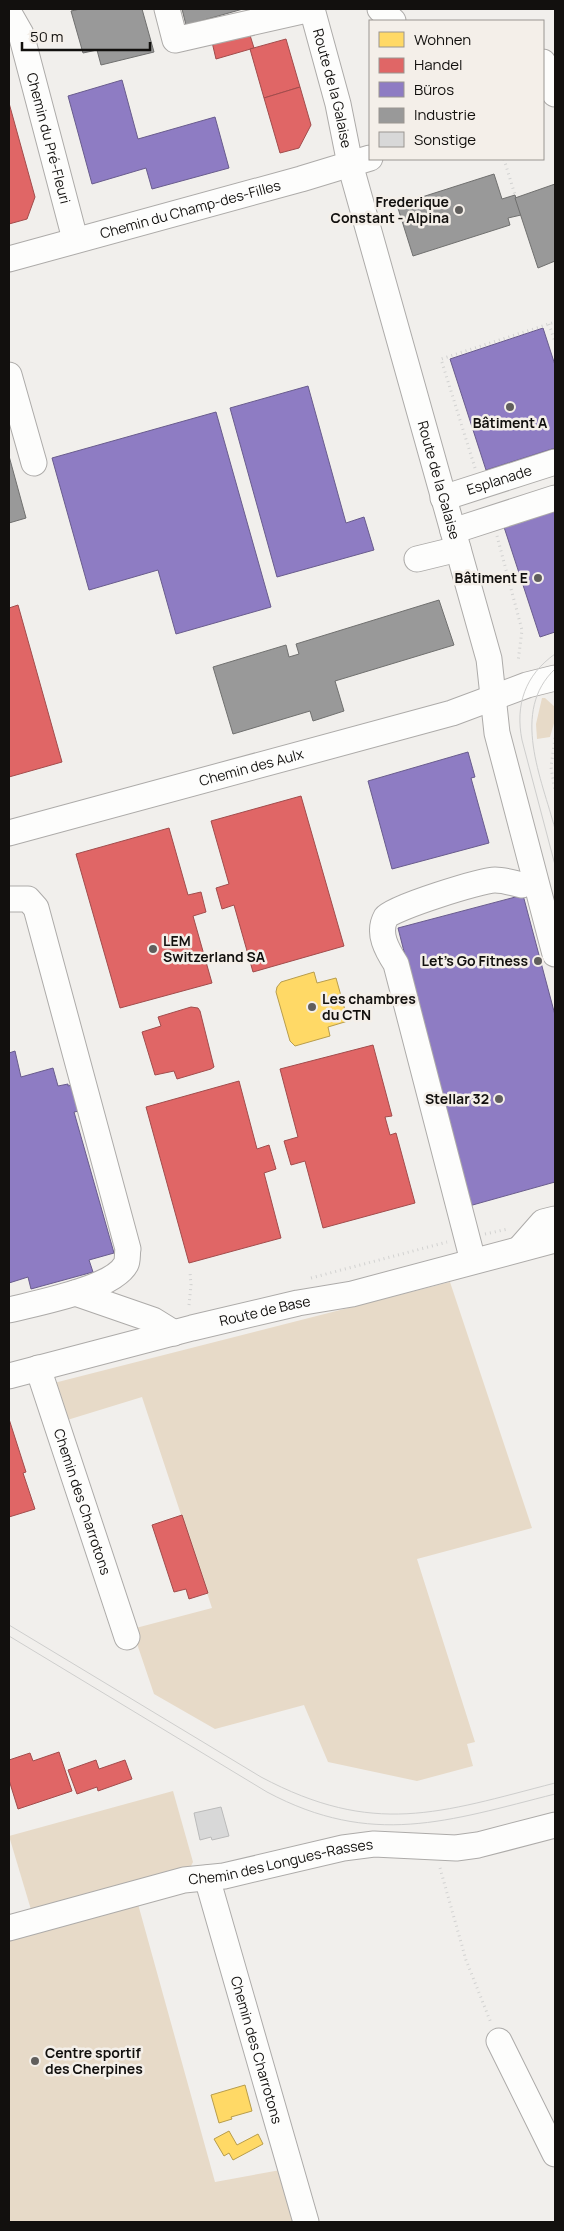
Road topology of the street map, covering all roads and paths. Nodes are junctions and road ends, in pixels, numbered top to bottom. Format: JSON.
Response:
{"nodes":[{"id":1,"x":167,"y":9,"type":"edge"},
{"id":2,"x":311,"y":9,"type":"edge"},
{"id":3,"x":380,"y":9,"type":"edge"},
{"id":4,"x":9,"y":13,"type":"edge"},
{"id":5,"x":392,"y":20,"type":"edge"},
{"id":6,"x":544,"y":64,"type":"edge"},
{"id":7,"x":555,"y":96,"type":"edge"},
{"id":8,"x":504,"y":160,"type":"edge"},
{"id":9,"x":360,"y":161,"type":"edge"},
{"id":10,"x":515,"y":195,"type":"dead end"},
{"id":11,"x":75,"y":239,"type":"junction"},
{"id":12,"x":9,"y":258,"type":"edge"},
{"id":13,"x":555,"y":322,"type":"edge"},
{"id":14,"x":549,"y":324,"type":"junction"},
{"id":15,"x":555,"y":342,"type":"edge"},
{"id":16,"x":9,"y":375,"type":"edge"},
{"id":17,"x":555,"y":462,"type":"edge"},
{"id":18,"x":34,"y":463,"type":"dead end"},
{"id":19,"x":481,"y":486,"type":"junction"},
{"id":20,"x":443,"y":498,"type":"junction"},
{"id":21,"x":555,"y":498,"type":"edge"},
{"id":22,"x":492,"y":518,"type":"junction"},
{"id":23,"x":455,"y":540,"type":"junction"},
{"id":24,"x":417,"y":559,"type":"dead end"},
{"id":25,"x":513,"y":658,"type":"dead end"},
{"id":26,"x":555,"y":678,"type":"edge"},
{"id":27,"x":492,"y":698,"type":"junction"},
{"id":28,"x":555,"y":738,"type":"edge"},
{"id":29,"x":555,"y":791,"type":"edge"},
{"id":30,"x":9,"y":834,"type":"edge"},
{"id":31,"x":529,"y":883,"type":"junction"},
{"id":32,"x":9,"y":899,"type":"edge"},
{"id":33,"x":441,"y":908,"type":"dead end"},
{"id":34,"x":555,"y":954,"type":"edge"},
{"id":35,"x":555,"y":1219,"type":"edge"},
{"id":36,"x":555,"y":1240,"type":"edge"},
{"id":37,"x":521,"y":1247,"type":"junction"},
{"id":38,"x":473,"y":1261,"type":"junction"},
{"id":39,"x":190,"y":1272,"type":"dead end"},
{"id":40,"x":75,"y":1293,"type":"junction"},
{"id":41,"x":188,"y":1305,"type":"dead end"},
{"id":42,"x":9,"y":1310,"type":"edge"},
{"id":43,"x":174,"y":1333,"type":"junction"},
{"id":44,"x":38,"y":1368,"type":"junction"},
{"id":45,"x":9,"y":1376,"type":"edge"},
{"id":46,"x":127,"y":1637,"type":"dead end"},
{"id":47,"x":555,"y":1825,"type":"edge"},
{"id":48,"x":438,"y":1848,"type":"junction"},
{"id":49,"x":207,"y":1878,"type":"junction"},
{"id":50,"x":9,"y":1928,"type":"edge"},
{"id":51,"x":499,"y":2041,"type":"joint"},
{"id":52,"x":555,"y":2154,"type":"edge"},
{"id":53,"x":306,"y":2222,"type":"edge"}],
"edges":[{"from":1,"to":2,"type":"street"},
{"from":2,"to":9,"type":"street","name":"Route de la Galaise"},
{"from":3,"to":5,"type":"street"},
{"from":4,"to":11,"type":"street","name":"Chemin du Pré-Fleuri"},
{"from":6,"to":7,"type":"street"},
{"from":8,"to":10,"type":"path"},
{"from":9,"to":11,"type":"street","name":"Chemin du Champ-des-Filles"},
{"from":9,"to":20,"type":"street","name":"Route de la Galaise"},
{"from":11,"to":12,"type":"street","name":"Chemin du Champ-des-Filles"},
{"from":13,"to":14,"type":"path"},
{"from":14,"to":15,"type":"path"},
{"from":14,"to":19,"type":"path"},
{"from":16,"to":18,"type":"street"},
{"from":17,"to":19,"type":"street","name":"Esplanade"},
{"from":19,"to":20,"type":"street","name":"Esplanade"},
{"from":20,"to":23,"type":"street","name":"Route de la Galaise"},
{"from":21,"to":22,"type":"street"},
{"from":22,"to":23,"type":"street"},
{"from":22,"to":25,"type":"path"},
{"from":23,"to":24,"type":"street"},
{"from":23,"to":27,"type":"street","name":"Route de la Galaise"},
{"from":26,"to":27,"type":"street","name":"Chemin des Aulx"},
{"from":27,"to":30,"type":"street","name":"Chemin des Aulx"},
{"from":27,"to":31,"type":"street","name":"Route de la Galaise"},
{"from":28,"to":29,"type":"path"},
{"from":31,"to":33,"type":"street"},
{"from":31,"to":34,"type":"street","name":"Route de la Galaise"},
{"from":31,"to":38,"type":"street"},
{"from":32,"to":40,"type":"street"},
{"from":35,"to":37,"type":"street"},
{"from":36,"to":37,"type":"street","name":"Route de Base"},
{"from":37,"to":38,"type":"street","name":"Route de Base"},
{"from":38,"to":43,"type":"street","name":"Route de Base"},
{"from":39,"to":41,"type":"path"},
{"from":40,"to":42,"type":"street"},
{"from":40,"to":43,"type":"street"},
{"from":43,"to":44,"type":"street","name":"Route de Base"},
{"from":44,"to":45,"type":"street","name":"Route de Base"},
{"from":44,"to":46,"type":"street","name":"Chemin des Charrotons"},
{"from":47,"to":48,"type":"street","name":"Chemin des Longues-Rasses"},
{"from":48,"to":49,"type":"street","name":"Chemin des Longues-Rasses"},
{"from":48,"to":51,"type":"path"},
{"from":49,"to":50,"type":"street","name":"Chemin des Longues-Rasses"},
{"from":49,"to":53,"type":"street","name":"Chemin des Charrotons"},
{"from":51,"to":52,"type":"street"}]}
